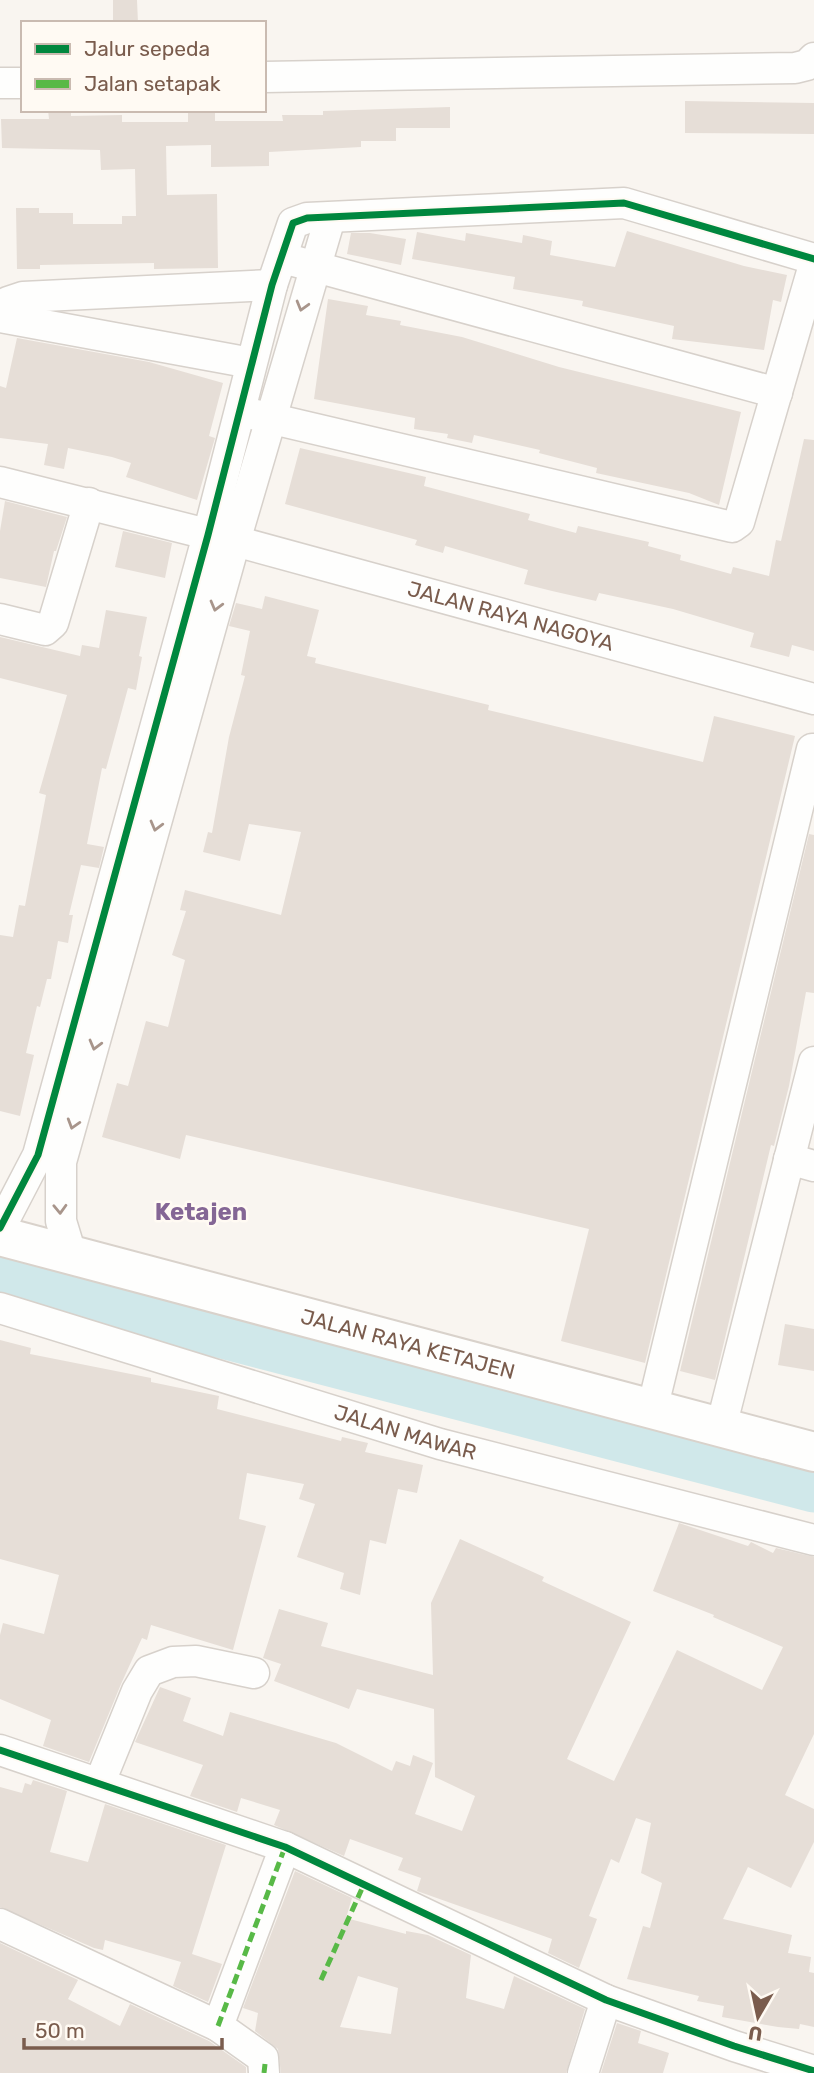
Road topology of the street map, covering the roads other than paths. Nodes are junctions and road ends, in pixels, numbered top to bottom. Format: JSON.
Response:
{"nodes":[{"id":1,"x":814,"y":58,"type":"edge"},
{"id":2,"x":266,"y":77,"type":"edge"},
{"id":3,"x":0,"y":83,"type":"edge"},
{"id":4,"x":21,"y":83,"type":"edge"},
{"id":5,"x":330,"y":218,"type":"junction"},
{"id":6,"x":814,"y":259,"type":"edge"},
{"id":7,"x":814,"y":265,"type":"edge"},
{"id":8,"x":314,"y":266,"type":"junction"},
{"id":9,"x":276,"y":271,"type":"junction"},
{"id":10,"x":0,"y":309,"type":"edge"},
{"id":11,"x":0,"y":317,"type":"edge"},
{"id":12,"x":251,"y":363,"type":"junction"},
{"id":13,"x":777,"y":393,"type":"junction"},
{"id":14,"x":239,"y":411,"type":"junction"},
{"id":15,"x":270,"y":418,"type":"junction"},
{"id":16,"x":0,"y":482,"type":"edge"},
{"id":17,"x":89,"y":503,"type":"junction"},
{"id":18,"x":221,"y":538,"type":"junction"},
{"id":19,"x":0,"y":619,"type":"edge"},
{"id":20,"x":814,"y":699,"type":"edge"},
{"id":21,"x":813,"y":749,"type":"edge"},
{"id":22,"x":814,"y":1062,"type":"edge"},
{"id":23,"x":50,"y":1158,"type":"junction"},
{"id":24,"x":802,"y":1163,"type":"edge"},
{"id":25,"x":0,"y":1228,"type":"edge"},
{"id":26,"x":0,"y":1236,"type":"edge"},
{"id":27,"x":71,"y":1254,"type":"junction"},
{"id":28,"x":0,"y":1308,"type":"edge"},
{"id":29,"x":652,"y":1410,"type":"junction"},
{"id":30,"x":721,"y":1427,"type":"junction"},
{"id":31,"x":814,"y":1452,"type":"edge"},
{"id":32,"x":814,"y":1539,"type":"edge"},
{"id":33,"x":254,"y":1673,"type":"dead end"},
{"id":34,"x":0,"y":1750,"type":"edge"},
{"id":35,"x":100,"y":1782,"type":"junction"},
{"id":36,"x":285,"y":1847,"type":"junction"},
{"id":37,"x":0,"y":1924,"type":"edge"},
{"id":38,"x":606,"y":2000,"type":"junction"},
{"id":39,"x":218,"y":2026,"type":"junction"},
{"id":40,"x":814,"y":2071,"type":"edge"},
{"id":41,"x":264,"y":2073,"type":"edge"},
{"id":42,"x":583,"y":2073,"type":"edge"}],
"edges":[{"from":1,"to":2,"type":"street"},
{"from":3,"to":4,"type":"street"},
{"from":5,"to":6,"type":"street"},
{"from":5,"to":8,"type":"street"},
{"from":5,"to":9,"type":"street"},
{"from":7,"to":13,"type":"street"},
{"from":8,"to":9,"type":"street"},
{"from":8,"to":13,"type":"street"},
{"from":8,"to":15,"type":"street","one_way":true},
{"from":9,"to":10,"type":"street"},
{"from":9,"to":12,"type":"street"},
{"from":11,"to":12,"type":"street"},
{"from":12,"to":14,"type":"street"},
{"from":13,"to":15,"type":"street"},
{"from":14,"to":15,"type":"street"},
{"from":14,"to":18,"type":"street"},
{"from":15,"to":18,"type":"street"},
{"from":16,"to":17,"type":"street","name":"JALAN RAYA NAGOYA"},
{"from":17,"to":18,"type":"street","name":"JALAN RAYA NAGOYA"},
{"from":17,"to":19,"type":"street"},
{"from":18,"to":20,"type":"street","name":"JALAN RAYA NAGOYA"},
{"from":18,"to":23,"type":"street"},
{"from":21,"to":29,"type":"street"},
{"from":22,"to":24,"type":"street"},
{"from":23,"to":25,"type":"street"},
{"from":23,"to":27,"type":"street","one_way":true},
{"from":24,"to":30,"type":"street"},
{"from":26,"to":27,"type":"street","name":"JALAN RAYA KETAJEN"},
{"from":27,"to":29,"type":"street","name":"JALAN RAYA KETAJEN"},
{"from":28,"to":32,"type":"street","name":"JALAN MAWAR"},
{"from":29,"to":30,"type":"street","name":"JALAN RAYA KETAJEN"},
{"from":30,"to":31,"type":"street","name":"JALAN RAYA KETAJEN"},
{"from":33,"to":35,"type":"street"},
{"from":34,"to":35,"type":"street"},
{"from":35,"to":36,"type":"street"},
{"from":36,"to":38,"type":"street"},
{"from":36,"to":39,"type":"street"},
{"from":37,"to":39,"type":"street"},
{"from":38,"to":40,"type":"street"},
{"from":38,"to":42,"type":"street"},
{"from":39,"to":41,"type":"street"}]}
